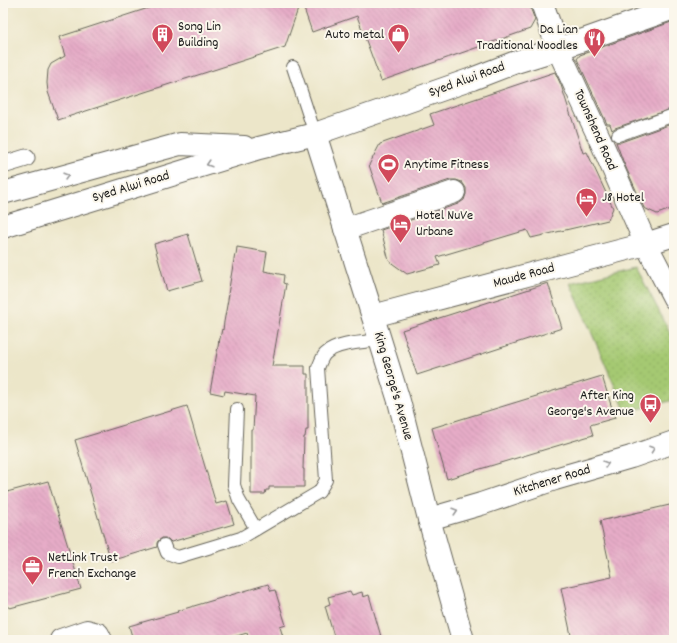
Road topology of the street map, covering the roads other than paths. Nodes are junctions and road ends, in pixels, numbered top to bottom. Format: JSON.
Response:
{"nodes":[{"id":1,"x":542,"y":3,"type":"edge"},
{"id":2,"x":674,"y":8,"type":"edge"},
{"id":3,"x":558,"y":49,"type":"junction"},
{"id":4,"x":293,"y":66,"type":"dead end"},
{"id":5,"x":674,"y":116,"type":"edge"},
{"id":6,"x":315,"y":134,"type":"junction"},
{"id":7,"x":618,"y":135,"type":"dead end"},
{"id":8,"x":259,"y":148,"type":"junction"},
{"id":9,"x":26,"y":158,"type":"dead end"},
{"id":10,"x":3,"y":165,"type":"edge"},
{"id":11,"x":454,"y":192,"type":"dead end"},
{"id":12,"x":3,"y":193,"type":"edge"},
{"id":13,"x":11,"y":225,"type":"edge"},
{"id":14,"x":345,"y":229,"type":"junction"},
{"id":15,"x":674,"y":235,"type":"edge"},
{"id":16,"x":646,"y":244,"type":"junction"},
{"id":17,"x":674,"y":298,"type":"edge"},
{"id":18,"x":373,"y":316,"type":"junction"},
{"id":19,"x":380,"y":340,"type":"junction"},
{"id":20,"x":237,"y":409,"type":"dead end"},
{"id":21,"x":674,"y":442,"type":"edge"},
{"id":22,"x":429,"y":519,"type":"junction"},
{"id":23,"x":256,"y":529,"type":"junction"},
{"id":24,"x":164,"y":545,"type":"dead end"},
{"id":25,"x":61,"y":640,"type":"edge"},
{"id":26,"x":101,"y":640,"type":"edge"},
{"id":27,"x":464,"y":640,"type":"edge"}],
"edges":[{"from":1,"to":3,"type":"street","name":"Townshend Road"},
{"from":2,"to":3,"type":"street","name":"Syed Alwi Road"},
{"from":3,"to":6,"type":"street","name":"Syed Alwi Road"},
{"from":3,"to":16,"type":"street","name":"Townshend Road"},
{"from":4,"to":6,"type":"lane"},
{"from":5,"to":7,"type":"lane"},
{"from":6,"to":8,"type":"street","name":"Syed Alwi Road"},
{"from":6,"to":14,"type":"street","name":"King George's Avenue"},
{"from":12,"to":8,"type":"street","name":"Syed Alwi Road","one_way":true},
{"from":8,"to":13,"type":"street","name":"Syed Alwi Road","one_way":true},
{"from":9,"to":10,"type":"street"},
{"from":11,"to":14,"type":"street"},
{"from":14,"to":18,"type":"street","name":"King George's Avenue"},
{"from":15,"to":16,"type":"street","name":"Maude Road"},
{"from":16,"to":17,"type":"street","name":"Townshend Road"},
{"from":16,"to":18,"type":"street","name":"Maude Road"},
{"from":18,"to":19,"type":"street","name":"King George's Avenue"},
{"from":19,"to":22,"type":"street","name":"King George's Avenue"},
{"from":19,"to":23,"type":"lane"},
{"from":20,"to":23,"type":"lane"},
{"from":22,"to":21,"type":"street","name":"Kitchener Road","one_way":true},
{"from":22,"to":27,"type":"street","name":"King George's Avenue"},
{"from":23,"to":24,"type":"lane"},
{"from":25,"to":26,"type":"street"}]}
